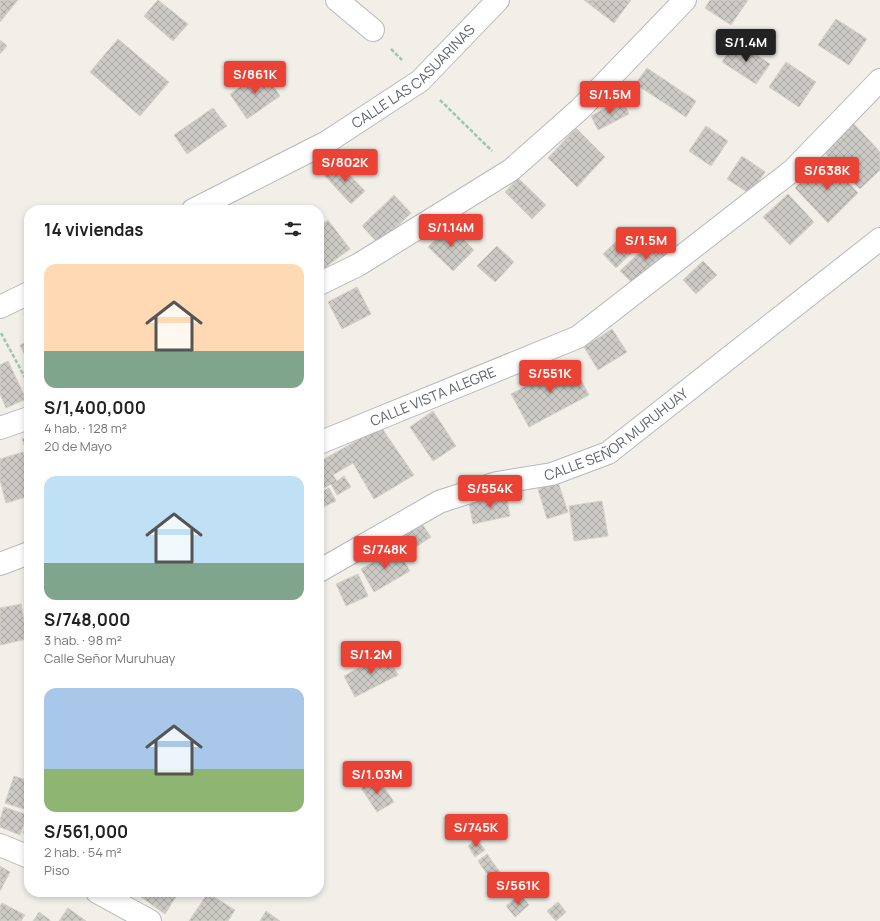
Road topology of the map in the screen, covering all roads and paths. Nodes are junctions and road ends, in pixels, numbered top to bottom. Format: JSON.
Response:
{"nodes":[{"id":1,"x":336,"y":0,"type":"edge"},
{"id":2,"x":498,"y":0,"type":"edge"},
{"id":3,"x":685,"y":0,"type":"edge"},
{"id":4,"x":373,"y":30,"type":"joint"},
{"id":5,"x":880,"y":80,"type":"edge"},
{"id":6,"x":420,"y":81,"type":"junction"},
{"id":7,"x":511,"y":170,"type":"junction"},
{"id":8,"x":203,"y":205,"type":"edge"},
{"id":9,"x":880,"y":239,"type":"edge"},
{"id":10,"x":324,"y":282,"type":"edge"},
{"id":11,"x":24,"y":295,"type":"edge"},
{"id":12,"x":0,"y":307,"type":"edge"},
{"id":13,"x":0,"y":330,"type":"edge"},
{"id":14,"x":24,"y":376,"type":"edge"},
{"id":15,"x":24,"y":420,"type":"edge"},
{"id":16,"x":0,"y":428,"type":"edge"},
{"id":17,"x":324,"y":442,"type":"edge"},
{"id":18,"x":24,"y":555,"type":"edge"},
{"id":19,"x":0,"y":564,"type":"edge"},
{"id":20,"x":324,"y":568,"type":"edge"},
{"id":21,"x":0,"y":846,"type":"edge"},
{"id":22,"x":24,"y":855,"type":"edge"},
{"id":23,"x":106,"y":897,"type":"edge"},
{"id":24,"x":150,"y":921,"type":"edge"}],
"edges":[{"from":1,"to":4,"type":"street"},
{"from":2,"to":6,"type":"street","name":"CALLE LAS CASUARINAS"},
{"from":3,"to":7,"type":"street"},
{"from":4,"to":6,"type":"path"},
{"from":5,"to":17,"type":"street","name":"CALLE VISTA ALEGRE"},
{"from":6,"to":7,"type":"path"},
{"from":6,"to":8,"type":"street","name":"CALLE LAS CASUARINAS"},
{"from":7,"to":10,"type":"street"},
{"from":9,"to":20,"type":"street","name":"CALLE SEÑOR MURUHUAY"},
{"from":11,"to":12,"type":"street"},
{"from":13,"to":14,"type":"path"},
{"from":15,"to":16,"type":"street"},
{"from":18,"to":19,"type":"street"},
{"from":21,"to":22,"type":"street"},
{"from":23,"to":24,"type":"street"}]}
